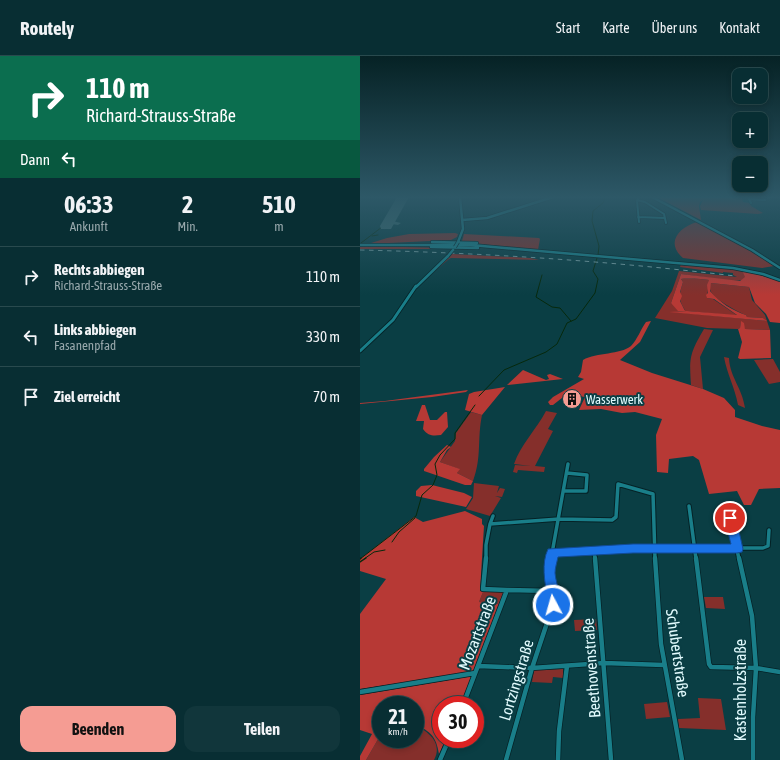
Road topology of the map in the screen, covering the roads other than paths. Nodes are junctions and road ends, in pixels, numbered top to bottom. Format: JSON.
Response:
{"nodes":[{"id":1,"x":462,"y":230,"type":"edge"},
{"id":2,"x":714,"y":230,"type":"edge"},
{"id":3,"x":461,"y":236,"type":"junction"},
{"id":4,"x":458,"y":242,"type":"junction"},
{"id":5,"x":451,"y":243,"type":"junction"},
{"id":6,"x":360,"y":245,"type":"edge"},
{"id":7,"x":377,"y":245,"type":"junction"},
{"id":8,"x":454,"y":248,"type":"junction"},
{"id":9,"x":508,"y":248,"type":"junction"},
{"id":10,"x":780,"y":268,"type":"edge"},
{"id":11,"x":780,"y":280,"type":"edge"},
{"id":12,"x":360,"y":351,"type":"edge"},
{"id":13,"x":568,"y":464,"type":"dead end"},
{"id":14,"x":567,"y":473,"type":"junction"},
{"id":15,"x":564,"y":491,"type":"junction"},
{"id":16,"x":689,"y":506,"type":"dead end"},
{"id":17,"x":493,"y":516,"type":"dead end"},
{"id":18,"x":730,"y":518,"type":"dead end"},
{"id":19,"x":559,"y":519,"type":"junction"},
{"id":20,"x":490,"y":524,"type":"junction"},
{"id":21,"x":769,"y":530,"type":"dead end"},
{"id":22,"x":654,"y":548,"type":"junction"},
{"id":23,"x":695,"y":548,"type":"junction"},
{"id":24,"x":737,"y":549,"type":"junction"},
{"id":25,"x":594,"y":551,"type":"junction"},
{"id":26,"x":552,"y":552,"type":"junction"},
{"id":27,"x":507,"y":590,"type":"junction"},
{"id":28,"x":552,"y":591,"type":"junction"},
{"id":29,"x":604,"y":663,"type":"junction"},
{"id":30,"x":664,"y":665,"type":"junction"},
{"id":31,"x":478,"y":666,"type":"junction"},
{"id":32,"x":567,"y":666,"type":"junction"},
{"id":33,"x":532,"y":668,"type":"junction"},
{"id":34,"x":756,"y":668,"type":"junction"},
{"id":35,"x":780,"y":672,"type":"edge"},
{"id":36,"x":475,"y":673,"type":"junction"},
{"id":37,"x":360,"y":692,"type":"edge"},
{"id":38,"x":466,"y":696,"type":"edge"},
{"id":39,"x":445,"y":748,"type":"edge"},
{"id":40,"x":440,"y":760,"type":"edge"},
{"id":41,"x":506,"y":760,"type":"edge"},
{"id":42,"x":558,"y":760,"type":"edge"},
{"id":43,"x":611,"y":760,"type":"edge"},
{"id":44,"x":682,"y":760,"type":"edge"},
{"id":45,"x":753,"y":760,"type":"edge"}],
"edges":[{"from":1,"to":3,"type":"main road"},
{"from":2,"to":10,"type":"street"},
{"from":3,"to":4,"type":"main road"},
{"from":3,"to":5,"type":"main road"},
{"from":4,"to":5,"type":"main road"},
{"from":4,"to":8,"type":"main road","bridge":true},
{"from":4,"to":9,"type":"main road"},
{"from":5,"to":7,"type":"main road"},
{"from":5,"to":9,"type":"main road"},
{"from":6,"to":7,"type":"main road"},
{"from":7,"to":8,"type":"main road"},
{"from":8,"to":9,"type":"main road"},
{"from":8,"to":12,"type":"street","bridge":true},
{"from":9,"to":11,"type":"main road"},
{"from":13,"to":14,"type":"street","name":"Lortzingstraße"},
{"from":14,"to":15,"type":"street","name":"Lortzingstraße"},
{"from":14,"to":15,"type":"street"},
{"from":15,"to":19,"type":"street","name":"Lortzingstraße"},
{"from":16,"to":23,"type":"street"},
{"from":17,"to":20,"type":"street"},
{"from":18,"to":24,"type":"street","name":"Kastenholzstraße"},
{"from":19,"to":20,"type":"street"},
{"from":19,"to":22,"type":"street","name":"Schubertstraße"},
{"from":19,"to":26,"type":"street","name":"Lortzingstraße"},
{"from":20,"to":27,"type":"street"},
{"from":21,"to":24,"type":"street"},
{"from":22,"to":23,"type":"street"},
{"from":22,"to":25,"type":"street"},
{"from":22,"to":30,"type":"street","name":"Schubertstraße"},
{"from":23,"to":24,"type":"street"},
{"from":23,"to":34,"type":"street"},
{"from":24,"to":34,"type":"street","name":"Kastenholzstraße"},
{"from":25,"to":26,"type":"street"},
{"from":25,"to":29,"type":"street","name":"Beethovenstraße"},
{"from":26,"to":28,"type":"street","name":"Lortzingstraße"},
{"from":27,"to":28,"type":"street","name":"Mozartstraße"},
{"from":27,"to":31,"type":"street","name":"Mozartstraße"},
{"from":28,"to":33,"type":"street","name":"Lortzingstraße"},
{"from":29,"to":30,"type":"street"},
{"from":29,"to":32,"type":"street"},
{"from":29,"to":43,"type":"street","name":"Beethovenstraße"},
{"from":30,"to":44,"type":"street","name":"Schubertstraße"},
{"from":31,"to":33,"type":"street"},
{"from":31,"to":36,"type":"street","name":"Mozartstraße"},
{"from":32,"to":33,"type":"street"},
{"from":32,"to":42,"type":"street"},
{"from":33,"to":41,"type":"street","name":"Lortzingstraße"},
{"from":34,"to":35,"type":"street"},
{"from":34,"to":45,"type":"street","name":"Kastenholzstraße"},
{"from":36,"to":37,"type":"street"},
{"from":36,"to":38,"type":"street","name":"Mozartstraße"},
{"from":39,"to":40,"type":"street"}]}
